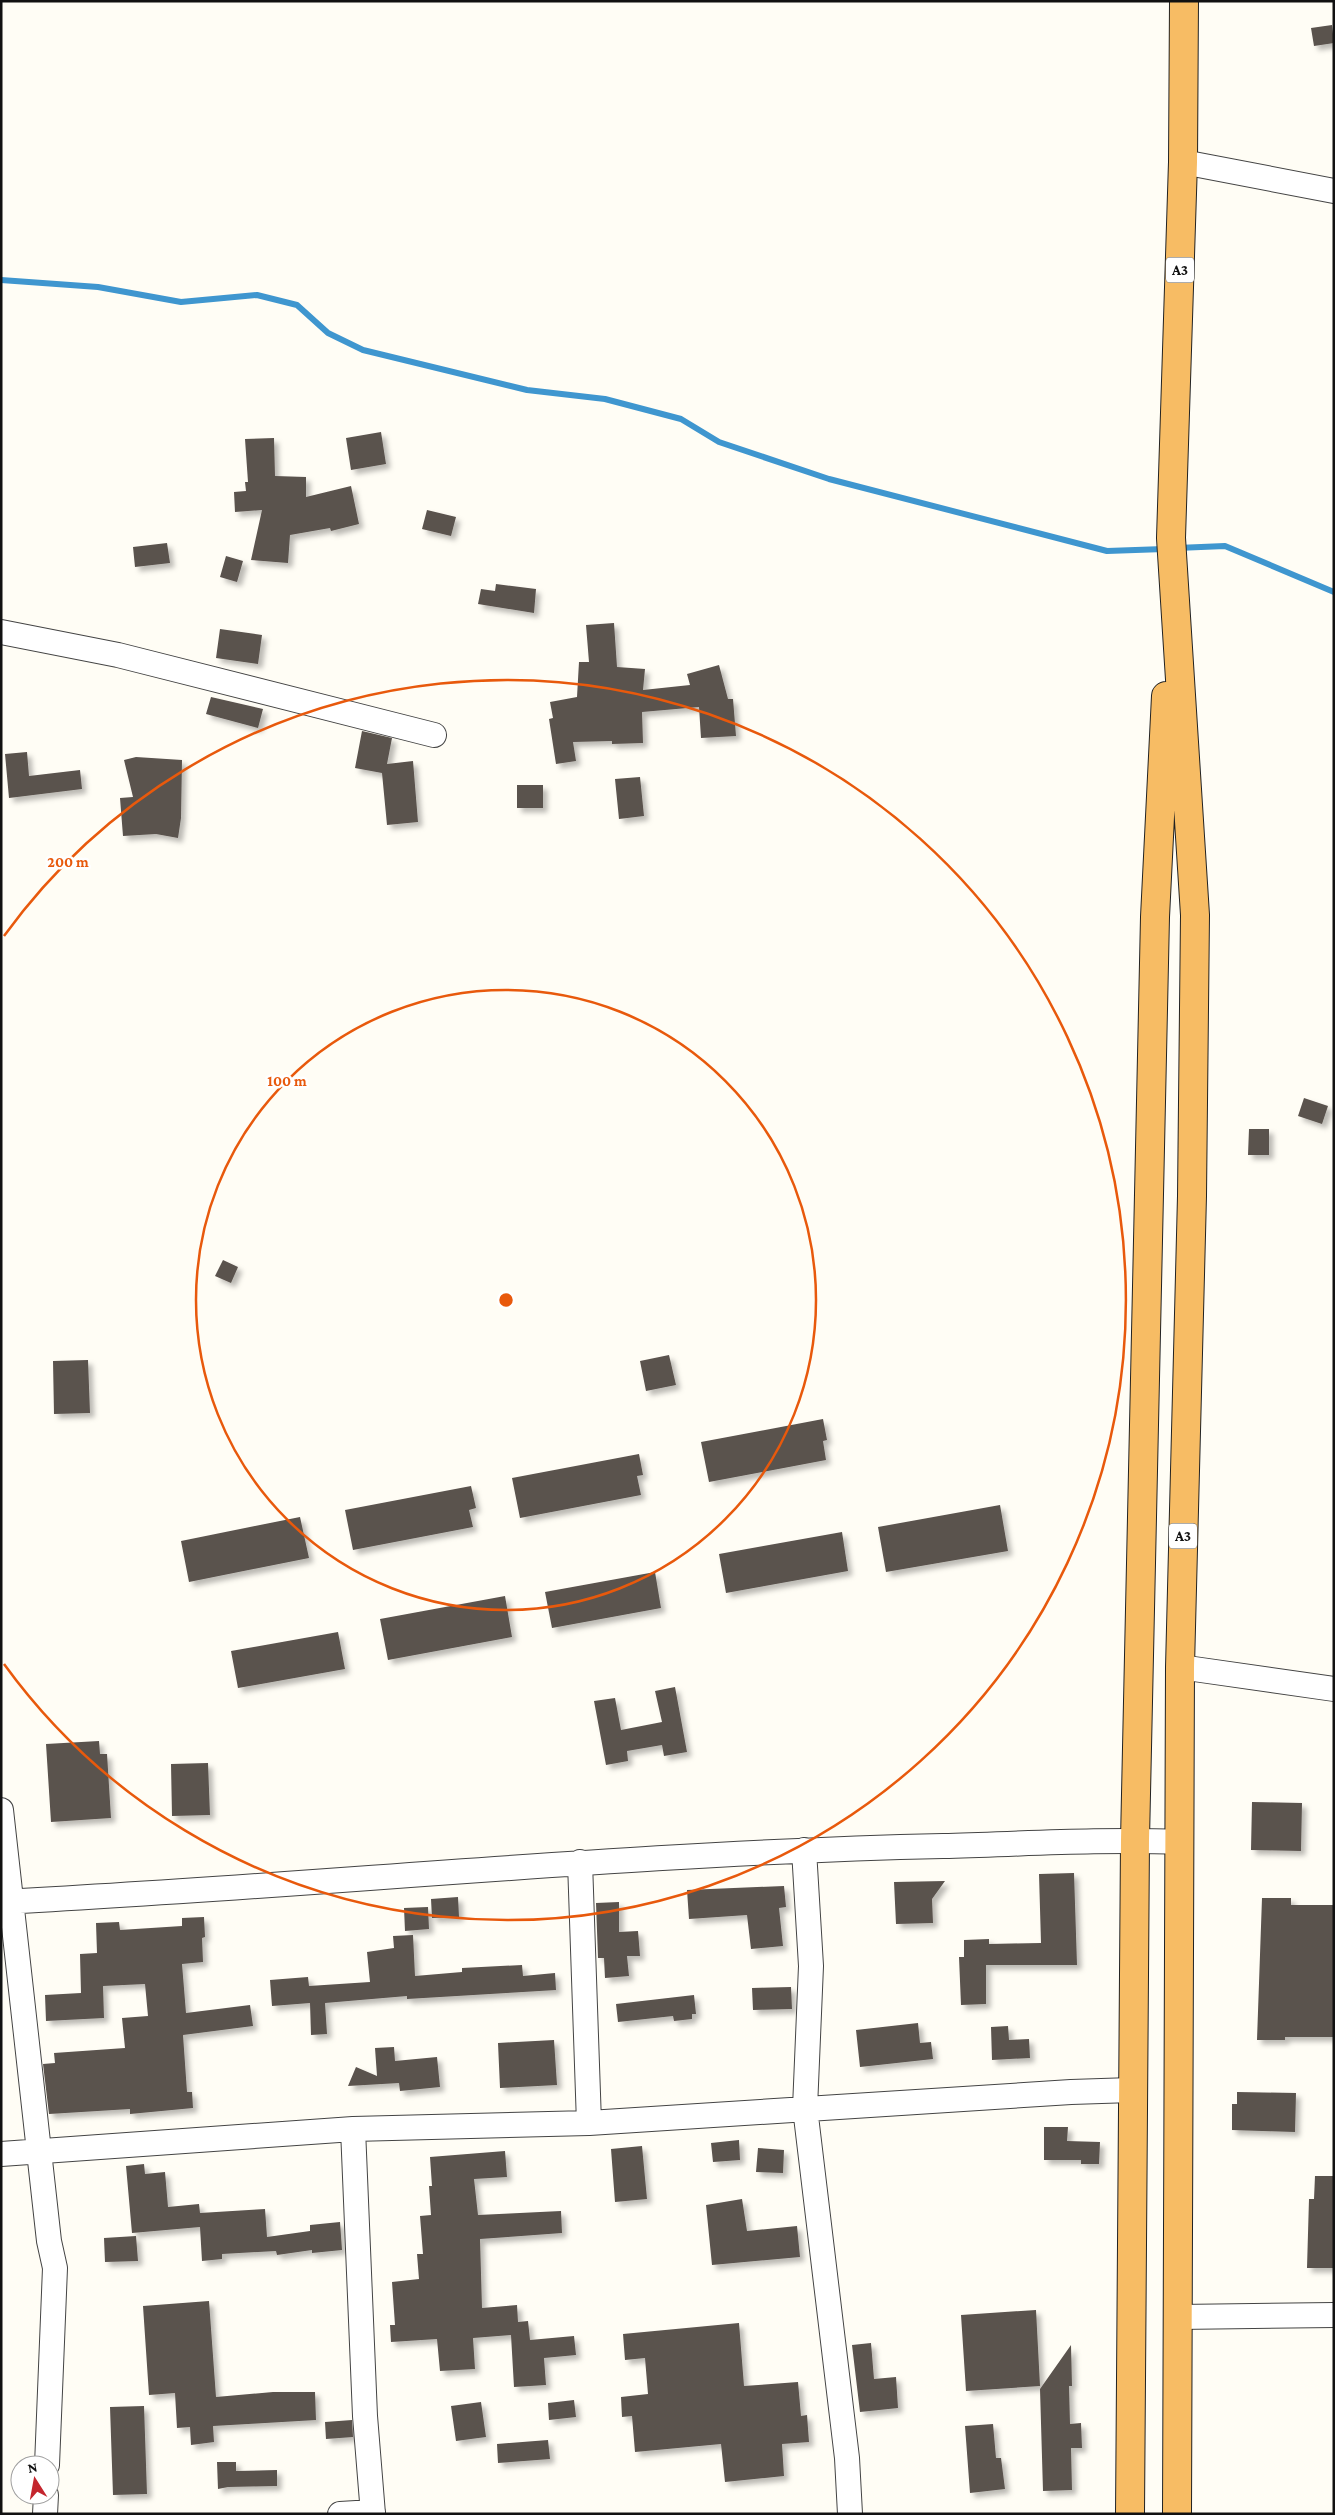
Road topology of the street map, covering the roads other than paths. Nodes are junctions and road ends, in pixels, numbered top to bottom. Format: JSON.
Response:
{"nodes":[{"id":1,"x":1184,"y":1,"type":"edge"},
{"id":2,"x":1183,"y":162,"type":"junction"},
{"id":3,"x":1334,"y":191,"type":"edge"},
{"id":4,"x":1172,"y":549,"type":"junction"},
{"id":5,"x":1,"y":632,"type":"edge"},
{"id":6,"x":434,"y":735,"type":"dead end"},
{"id":7,"x":1180,"y":1667,"type":"junction"},
{"id":8,"x":1334,"y":1689,"type":"edge"},
{"id":9,"x":1,"y":1810,"type":"edge"},
{"id":10,"x":1135,"y":1840,"type":"junction"},
{"id":11,"x":1180,"y":1842,"type":"junction"},
{"id":12,"x":804,"y":1850,"type":"junction"},
{"id":13,"x":580,"y":1862,"type":"junction"},
{"id":14,"x":6,"y":1902,"type":"edge"},
{"id":15,"x":1132,"y":2090,"type":"junction"},
{"id":16,"x":805,"y":2108,"type":"junction"},
{"id":17,"x":589,"y":2123,"type":"junction"},
{"id":18,"x":353,"y":2129,"type":"junction"},
{"id":19,"x":39,"y":2153,"type":"junction"},
{"id":20,"x":1,"y":2154,"type":"edge"},
{"id":21,"x":1334,"y":2315,"type":"edge"},
{"id":22,"x":1178,"y":2317,"type":"junction"},
{"id":23,"x":47,"y":2455,"type":"edge"},
{"id":24,"x":373,"y":2513,"type":"edge"},
{"id":25,"x":340,"y":2514,"type":"edge"},
{"id":26,"x":850,"y":2514,"type":"edge"},
{"id":27,"x":1130,"y":2514,"type":"edge"},
{"id":28,"x":1177,"y":2514,"type":"edge"}],
"edges":[{"from":1,"to":2,"type":"highway","number":"A3"},
{"from":2,"to":3,"type":"street"},
{"from":2,"to":4,"type":"highway","number":"A3"},
{"from":4,"to":7,"type":"highway","number":"A3"},
{"from":4,"to":10,"type":"highway","number":"A3"},
{"from":5,"to":6,"type":"street"},
{"from":7,"to":8,"type":"street"},
{"from":7,"to":11,"type":"highway","number":"A3"},
{"from":9,"to":14,"type":"street"},
{"from":10,"to":11,"type":"street"},
{"from":10,"to":12,"type":"street"},
{"from":10,"to":15,"type":"highway","number":"A3"},
{"from":11,"to":22,"type":"highway","number":"A3"},
{"from":12,"to":13,"type":"street"},
{"from":12,"to":16,"type":"street"},
{"from":13,"to":14,"type":"street"},
{"from":13,"to":17,"type":"street"},
{"from":14,"to":19,"type":"street"},
{"from":15,"to":16,"type":"street"},
{"from":15,"to":27,"type":"highway","number":"A3"},
{"from":16,"to":17,"type":"street"},
{"from":16,"to":26,"type":"street"},
{"from":17,"to":18,"type":"street"},
{"from":18,"to":19,"type":"street"},
{"from":18,"to":24,"type":"street"},
{"from":19,"to":20,"type":"street"},
{"from":19,"to":23,"type":"street"},
{"from":21,"to":22,"type":"street"},
{"from":22,"to":28,"type":"highway","number":"A3"},
{"from":24,"to":25,"type":"street"}]}
